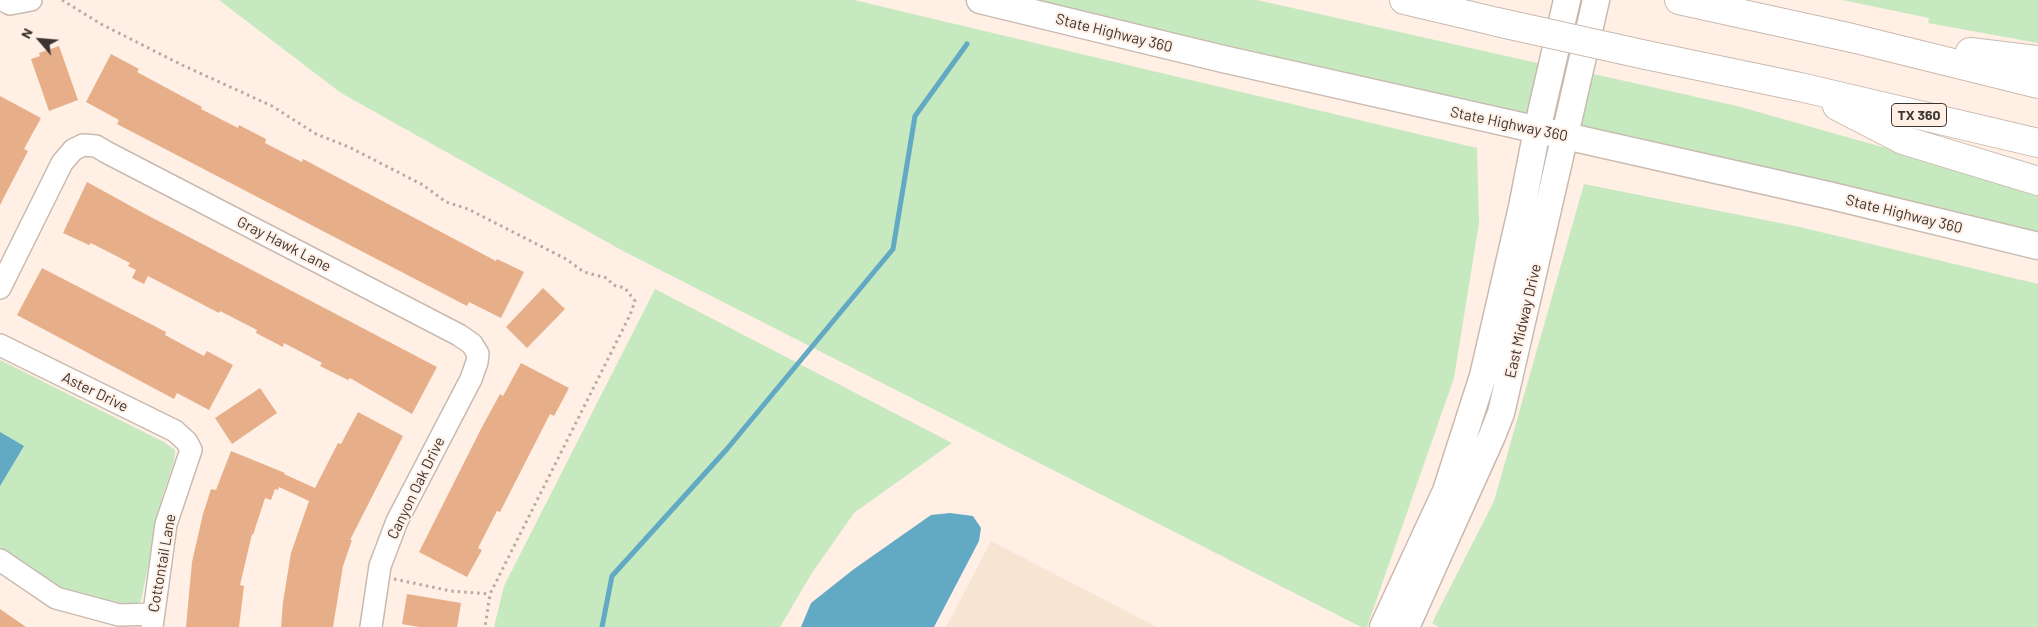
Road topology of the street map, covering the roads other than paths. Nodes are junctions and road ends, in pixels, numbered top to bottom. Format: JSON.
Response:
{"nodes":[{"id":1,"x":2,"y":0,"type":"edge"},
{"id":2,"x":31,"y":0,"type":"edge"},
{"id":3,"x":980,"y":0,"type":"edge"},
{"id":4,"x":1404,"y":0,"type":"edge"},
{"id":5,"x":1567,"y":0,"type":"edge"},
{"id":6,"x":1596,"y":0,"type":"edge"},
{"id":7,"x":1679,"y":0,"type":"edge"},
{"id":8,"x":1852,"y":38,"type":"junction"},
{"id":9,"x":2038,"y":60,"type":"edge"},
{"id":10,"x":2038,"y":84,"type":"edge"},
{"id":11,"x":1800,"y":87,"type":"junction"},
{"id":12,"x":1537,"y":130,"type":"junction"},
{"id":13,"x":1565,"y":136,"type":"junction"},
{"id":14,"x":2038,"y":143,"type":"edge"},
{"id":15,"x":2038,"y":182,"type":"edge"},
{"id":16,"x":2038,"y":246,"type":"edge"},
{"id":17,"x":0,"y":288,"type":"edge"},
{"id":18,"x":0,"y":345,"type":"edge"},
{"id":19,"x":478,"y":354,"type":"joint"},
{"id":20,"x":187,"y":442,"type":"joint"},
{"id":21,"x":0,"y":560,"type":"edge"},
{"id":22,"x":152,"y":620,"type":"edge"},
{"id":23,"x":371,"y":627,"type":"edge"},
{"id":24,"x":1383,"y":627,"type":"edge"},
{"id":25,"x":1406,"y":627,"type":"edge"}],
"edges":[{"from":1,"to":2,"type":"street"},
{"from":3,"to":12,"type":"main road","name":"State Highway 360"},
{"from":4,"to":11,"type":"highway","number":"TX 360","bridge":true},
{"from":5,"to":12,"type":"main road","name":"East Midway Drive"},
{"from":6,"to":13,"type":"main road","name":"East Midway Drive"},
{"from":7,"to":8,"type":"highway"},
{"from":8,"to":9,"type":"highway"},
{"from":8,"to":10,"type":"highway"},
{"from":11,"to":14,"type":"highway","number":"TX 360"},
{"from":11,"to":15,"type":"highway"},
{"from":12,"to":13,"type":"main road","name":"State Highway 360"},
{"from":12,"to":24,"type":"main road","name":"East Midway Drive"},
{"from":13,"to":16,"type":"main road","name":"State Highway 360"},
{"from":13,"to":25,"type":"main road","name":"East Midway Drive"},
{"from":17,"to":19,"type":"street","name":"Gray Hawk Lane"},
{"from":18,"to":20,"type":"street","name":"Aster Drive"},
{"from":19,"to":23,"type":"street","name":"Canyon Oak Drive"},
{"from":20,"to":22,"type":"street","name":"Cottontail Lane"},
{"from":21,"to":22,"type":"street"}]}
